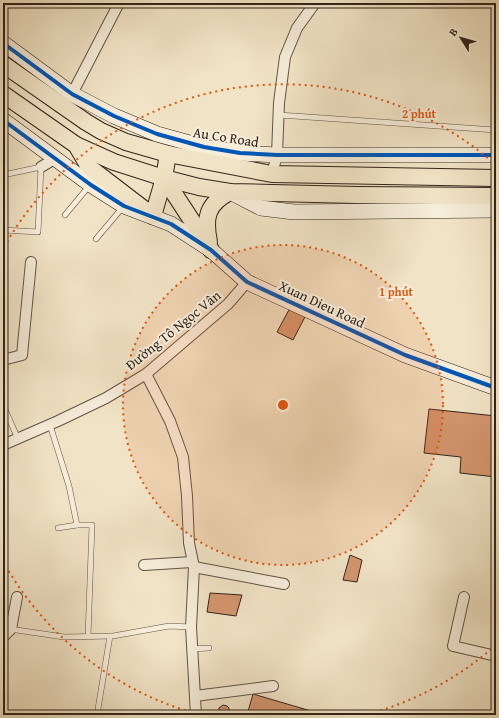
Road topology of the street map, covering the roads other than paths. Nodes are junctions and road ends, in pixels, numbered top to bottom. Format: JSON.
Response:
{"nodes":[{"id":1,"x":119,"y":3,"type":"edge"},
{"id":2,"x":315,"y":3,"type":"edge"},
{"id":3,"x":3,"y":43,"type":"edge"},
{"id":4,"x":3,"y":64,"type":"edge"},
{"id":5,"x":3,"y":94,"type":"edge"},
{"id":6,"x":72,"y":94,"type":"junction"},
{"id":7,"x":279,"y":115,"type":"junction"},
{"id":8,"x":3,"y":120,"type":"edge"},
{"id":9,"x":496,"y":130,"type":"edge"},
{"id":10,"x":76,"y":145,"type":"junction"},
{"id":11,"x":168,"y":154,"type":"junction"},
{"id":12,"x":277,"y":155,"type":"junction"},
{"id":13,"x":496,"y":155,"type":"edge"},
{"id":14,"x":56,"y":158,"type":"junction"},
{"id":15,"x":41,"y":167,"type":"junction"},
{"id":16,"x":272,"y":174,"type":"junction"},
{"id":17,"x":3,"y":175,"type":"edge"},
{"id":18,"x":164,"y":178,"type":"junction"},
{"id":19,"x":496,"y":178,"type":"edge"},
{"id":20,"x":91,"y":185,"type":"junction"},
{"id":21,"x":230,"y":192,"type":"junction"},
{"id":22,"x":496,"y":196,"type":"edge"},
{"id":23,"x":124,"y":206,"type":"junction"},
{"id":24,"x":496,"y":210,"type":"edge"},
{"id":25,"x":65,"y":215,"type":"dead end"},
{"id":26,"x":153,"y":216,"type":"junction"},
{"id":27,"x":3,"y":230,"type":"edge"},
{"id":28,"x":96,"y":239,"type":"dead end"},
{"id":29,"x":211,"y":250,"type":"junction"},
{"id":30,"x":32,"y":262,"type":"dead end"},
{"id":31,"x":247,"y":282,"type":"junction"},
{"id":32,"x":3,"y":360,"type":"edge"},
{"id":33,"x":146,"y":374,"type":"junction"},
{"id":34,"x":496,"y":388,"type":"edge"},
{"id":35,"x":3,"y":405,"type":"edge"},
{"id":36,"x":50,"y":424,"type":"junction"},
{"id":37,"x":18,"y":439,"type":"junction"},
{"id":38,"x":3,"y":445,"type":"edge"},
{"id":39,"x":77,"y":525,"type":"junction"},
{"id":40,"x":58,"y":528,"type":"dead end"},
{"id":41,"x":193,"y":564,"type":"junction"},
{"id":42,"x":144,"y":565,"type":"dead end"},
{"id":43,"x":284,"y":584,"type":"dead end"},
{"id":44,"x":17,"y":597,"type":"dead end"},
{"id":45,"x":464,"y":597,"type":"dead end"},
{"id":46,"x":191,"y":627,"type":"junction"},
{"id":47,"x":7,"y":628,"type":"edge"},
{"id":48,"x":88,"y":636,"type":"junction"},
{"id":49,"x":110,"y":636,"type":"junction"},
{"id":50,"x":3,"y":637,"type":"edge"},
{"id":51,"x":209,"y":648,"type":"dead end"},
{"id":52,"x":192,"y":649,"type":"junction"},
{"id":53,"x":496,"y":656,"type":"edge"},
{"id":54,"x":273,"y":686,"type":"dead end"},
{"id":55,"x":195,"y":696,"type":"junction"},
{"id":56,"x":96,"y":715,"type":"edge"},
{"id":57,"x":196,"y":715,"type":"edge"}],
"edges":[{"from":1,"to":6,"type":"street"},
{"from":2,"to":7,"type":"street"},
{"from":3,"to":6,"type":"street","name":"Au Co Road"},
{"from":4,"to":11,"type":"main road","name":"Au Co Road"},
{"from":5,"to":10,"type":"main road"},
{"from":6,"to":12,"type":"street","name":"Au Co Road"},
{"from":7,"to":9,"type":"lane"},
{"from":7,"to":12,"type":"street"},
{"from":8,"to":14,"type":"street"},
{"from":10,"to":18,"type":"main road"},
{"from":10,"to":26,"type":"main road"},
{"from":11,"to":16,"type":"main road","name":"Au Co Road"},
{"from":11,"to":18,"type":"main road"},
{"from":12,"to":13,"type":"street","name":"Au Co Road"},
{"from":12,"to":16,"type":"street"},
{"from":14,"to":15,"type":"street"},
{"from":14,"to":20,"type":"street"},
{"from":15,"to":17,"type":"lane"},
{"from":15,"to":27,"type":"lane"},
{"from":16,"to":19,"type":"main road","name":"Au Co Road"},
{"from":18,"to":21,"type":"main road"},
{"from":18,"to":26,"type":"main road"},
{"from":18,"to":29,"type":"main road"},
{"from":20,"to":23,"type":"street"},
{"from":20,"to":25,"type":"lane"},
{"from":21,"to":22,"type":"main road"},
{"from":21,"to":24,"type":"street"},
{"from":21,"to":29,"type":"main road"},
{"from":23,"to":26,"type":"street"},
{"from":23,"to":28,"type":"lane"},
{"from":26,"to":29,"type":"street","name":"Xuan Dieu Road"},
{"from":29,"to":31,"type":"street","name":"Xuan Dieu Road"},
{"from":30,"to":32,"type":"street"},
{"from":31,"to":33,"type":"street","name":"Đường Tô Ngọc Vân"},
{"from":31,"to":34,"type":"street","name":"Xuan Dieu Road"},
{"from":33,"to":36,"type":"street","name":"Đường Tô Ngọc Vân"},
{"from":33,"to":41,"type":"street"},
{"from":35,"to":37,"type":"lane"},
{"from":36,"to":37,"type":"street","name":"Đường Tô Ngọc Vân"},
{"from":36,"to":39,"type":"lane"},
{"from":37,"to":38,"type":"street","name":"Đường Tô Ngọc Vân"},
{"from":39,"to":40,"type":"lane"},
{"from":39,"to":48,"type":"lane"},
{"from":41,"to":42,"type":"street"},
{"from":41,"to":43,"type":"street"},
{"from":41,"to":46,"type":"street"},
{"from":44,"to":47,"type":"street"},
{"from":45,"to":53,"type":"street"},
{"from":46,"to":49,"type":"lane"},
{"from":46,"to":52,"type":"street"},
{"from":47,"to":48,"type":"lane"},
{"from":47,"to":50,"type":"street"},
{"from":48,"to":49,"type":"lane"},
{"from":49,"to":56,"type":"lane"},
{"from":51,"to":52,"type":"lane"},
{"from":52,"to":55,"type":"street"},
{"from":54,"to":55,"type":"street"},
{"from":55,"to":57,"type":"street"}]}
